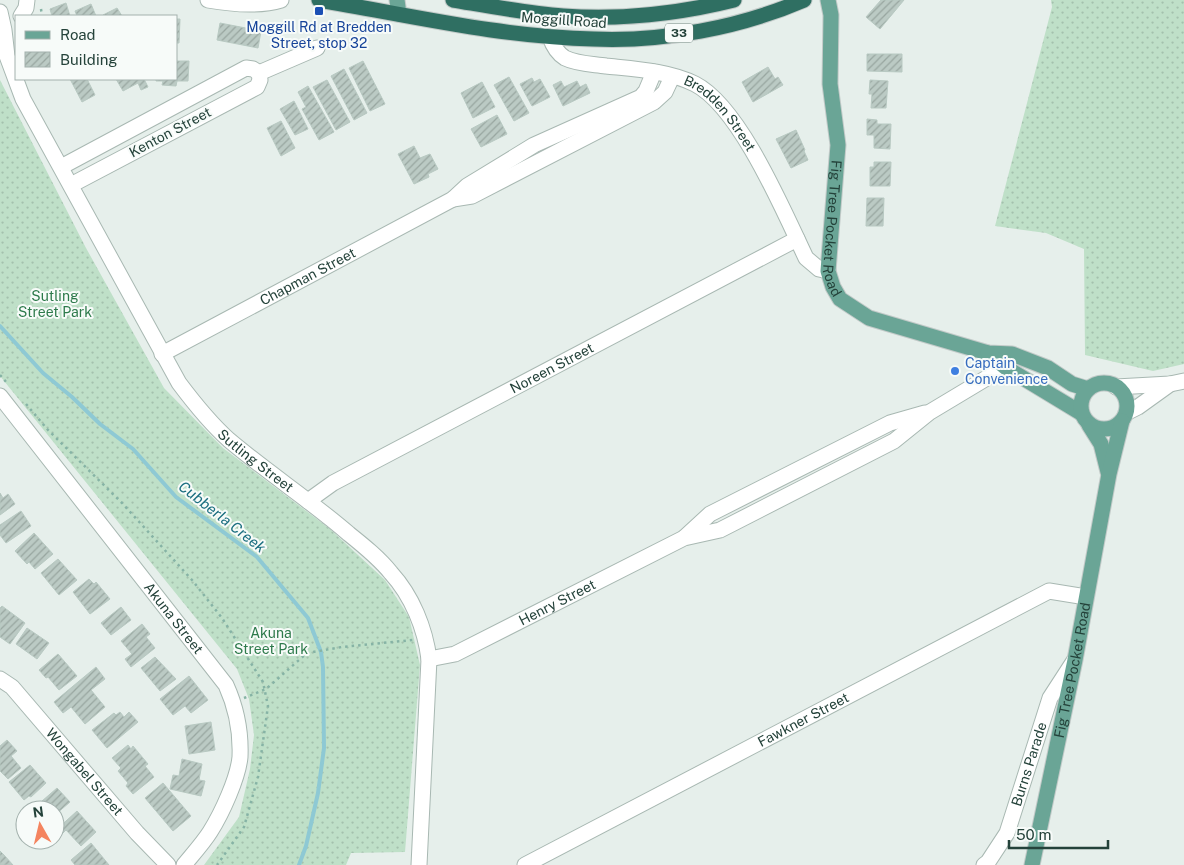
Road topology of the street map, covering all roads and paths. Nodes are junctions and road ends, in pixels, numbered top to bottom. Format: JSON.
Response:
{"nodes":[{"id":1,"x":28,"y":0,"type":"edge"},
{"id":2,"x":208,"y":0,"type":"edge"},
{"id":3,"x":281,"y":0,"type":"edge"},
{"id":4,"x":319,"y":0,"type":"edge"},
{"id":5,"x":453,"y":0,"type":"edge"},
{"id":6,"x":734,"y":0,"type":"edge"},
{"id":7,"x":804,"y":0,"type":"edge"},
{"id":8,"x":828,"y":0,"type":"edge"},
{"id":9,"x":398,"y":7,"type":"edge"},
{"id":10,"x":22,"y":15,"type":"edge"},
{"id":11,"x":5,"y":22,"type":"edge"},
{"id":12,"x":550,"y":37,"type":"junction"},
{"id":13,"x":317,"y":48,"type":"dead end"},
{"id":14,"x":3,"y":52,"type":"edge"},
{"id":15,"x":654,"y":72,"type":"junction"},
{"id":16,"x":259,"y":73,"type":"junction"},
{"id":17,"x":672,"y":77,"type":"junction"},
{"id":18,"x":61,"y":167,"type":"junction"},
{"id":19,"x":70,"y":185,"type":"junction"},
{"id":20,"x":453,"y":200,"type":"junction"},
{"id":21,"x":797,"y":239,"type":"junction"},
{"id":22,"x":828,"y":271,"type":"junction"},
{"id":23,"x":162,"y":354,"type":"junction"},
{"id":24,"x":1009,"y":360,"type":"junction"},
{"id":25,"x":1177,"y":383,"type":"edge"},
{"id":26,"x":1116,"y":387,"type":"junction"},
{"id":27,"x":1088,"y":389,"type":"junction"},
{"id":28,"x":0,"y":396,"type":"edge"},
{"id":29,"x":1124,"y":417,"type":"junction"},
{"id":30,"x":1085,"y":419,"type":"junction"},
{"id":31,"x":1109,"y":474,"type":"junction"},
{"id":32,"x":308,"y":501,"type":"junction"},
{"id":33,"x":1086,"y":597,"type":"junction"},
{"id":34,"x":426,"y":638,"type":"junction"},
{"id":35,"x":429,"y":659,"type":"junction"},
{"id":36,"x":1075,"y":660,"type":"junction"},
{"id":37,"x":0,"y":679,"type":"edge"},
{"id":38,"x":234,"y":703,"type":"junction"},
{"id":39,"x":168,"y":865,"type":"edge"},
{"id":40,"x":184,"y":865,"type":"edge"},
{"id":41,"x":419,"y":865,"type":"edge"},
{"id":42,"x":525,"y":865,"type":"edge"},
{"id":43,"x":984,"y":865,"type":"edge"},
{"id":44,"x":1032,"y":865,"type":"edge"}],
"edges":[{"from":1,"to":10,"type":"street"},
{"from":2,"to":3,"type":"street"},
{"from":4,"to":9,"type":"highway","name":"Moggill Road","number":"33"},
{"from":5,"to":6,"type":"highway","name":"Moggill Road","number":"33"},
{"from":7,"to":12,"type":"highway","name":"Moggill Road","number":"33"},
{"from":8,"to":22,"type":"main road","name":"Fig Tree Pocket Road"},
{"from":9,"to":12,"type":"highway","name":"Moggill Road","number":"33"},
{"from":11,"to":14,"type":"street","name":"Sutling Street"},
{"from":12,"to":15,"type":"street","name":"Bredden Street"},
{"from":13,"to":16,"type":"street","name":"Kenton Street"},
{"from":14,"to":18,"type":"street","name":"Sutling Street"},
{"from":15,"to":17,"type":"street","name":"Bredden Street"},
{"from":15,"to":20,"type":"street","name":"Chapman Street"},
{"from":16,"to":18,"type":"street","name":"Kenton Street"},
{"from":16,"to":19,"type":"street","name":"Kenton Street"},
{"from":17,"to":20,"type":"street","name":"Chapman Street"},
{"from":17,"to":21,"type":"street","name":"Bredden Street"},
{"from":18,"to":19,"type":"street","name":"Sutling Street"},
{"from":19,"to":23,"type":"street","name":"Sutling Street"},
{"from":20,"to":23,"type":"street","name":"Chapman Street"},
{"from":21,"to":22,"type":"street","name":"Bredden Street"},
{"from":21,"to":32,"type":"street","name":"Noreen Street"},
{"from":22,"to":24,"type":"main road","name":"Fig Tree Pocket Road"},
{"from":23,"to":32,"type":"street","name":"Sutling Street"},
{"from":24,"to":27,"type":"main road","name":"Fig Tree Pocket Road"},
{"from":24,"to":30,"type":"main road","name":"Fig Tree Pocket Road"},
{"from":24,"to":35,"type":"street","name":"Henry Street"},
{"from":25,"to":26,"type":"street"},
{"from":25,"to":29,"type":"street"},
{"from":26,"to":27,"type":"main road"},
{"from":26,"to":29,"type":"main road"},
{"from":27,"to":30,"type":"main road"},
{"from":28,"to":38,"type":"street","name":"Akuna Street"},
{"from":29,"to":30,"type":"main road"},
{"from":29,"to":31,"type":"main road","name":"Fig Tree Pocket Road"},
{"from":30,"to":31,"type":"main road","name":"Fig Tree Pocket Road"},
{"from":31,"to":33,"type":"main road","name":"Fig Tree Pocket Road"},
{"from":32,"to":34,"type":"street","name":"Sutling Street"},
{"from":33,"to":36,"type":"main road","name":"Fig Tree Pocket Road"},
{"from":33,"to":42,"type":"street","name":"Fawkner Street"},
{"from":34,"to":35,"type":"street","name":"Sutling Street"},
{"from":34,"to":38,"type":"path"},
{"from":35,"to":41,"type":"street","name":"Sutling Street"},
{"from":36,"to":43,"type":"street","name":"Burns Parade"},
{"from":36,"to":44,"type":"main road","name":"Fig Tree Pocket Road"},
{"from":37,"to":39,"type":"street","name":"Wongabel Street"},
{"from":38,"to":40,"type":"street","name":"Akuna Street"}]}
